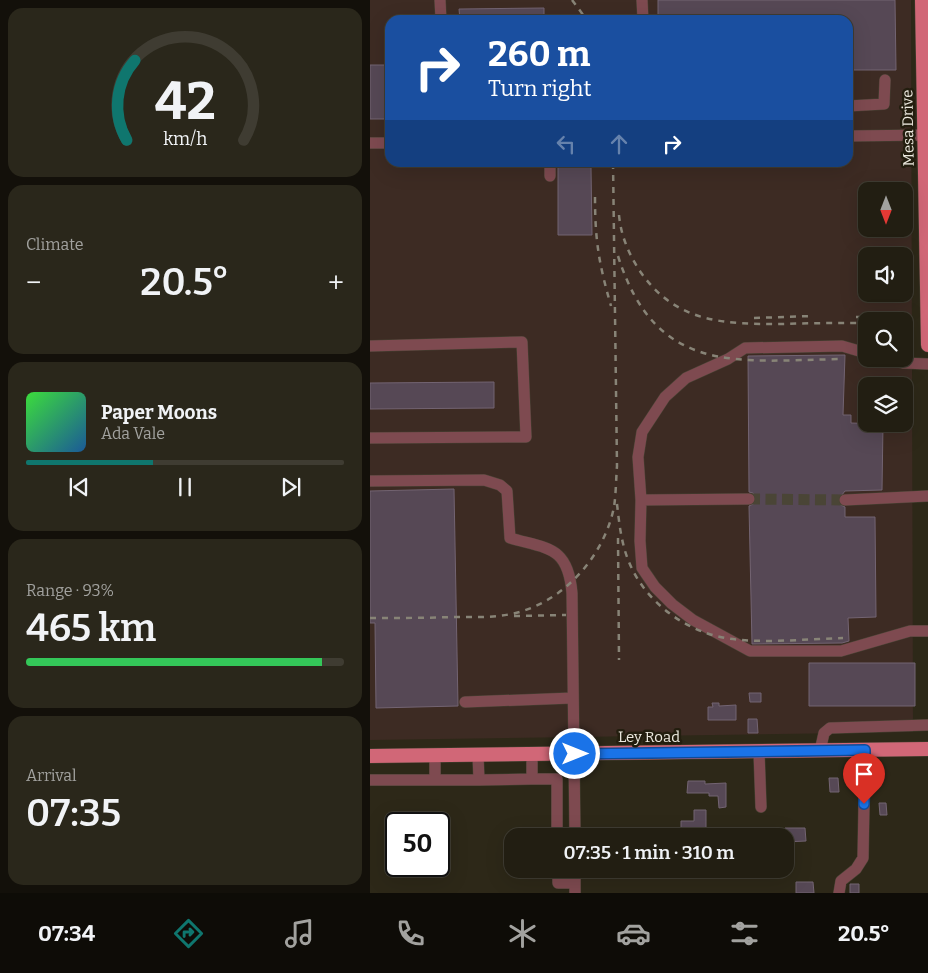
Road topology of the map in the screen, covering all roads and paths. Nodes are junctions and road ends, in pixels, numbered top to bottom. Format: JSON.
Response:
{"nodes":[{"id":1,"x":440,"y":0,"type":"edge"},
{"id":2,"x":642,"y":0,"type":"edge"},
{"id":3,"x":922,"y":0,"type":"edge"},
{"id":4,"x":441,"y":15,"type":"edge"},
{"id":5,"x":643,"y":15,"type":"edge"},
{"id":6,"x":925,"y":21,"type":"edge"},
{"id":7,"x":885,"y":80,"type":"dead end"},
{"id":8,"x":853,"y":106,"type":"edge"},
{"id":9,"x":926,"y":135,"type":"edge"},
{"id":10,"x":853,"y":136,"type":"edge"},
{"id":11,"x":370,"y":143,"type":"edge"},
{"id":12,"x":385,"y":143,"type":"edge"},
{"id":13,"x":550,"y":167,"type":"edge"},
{"id":14,"x":550,"y":176,"type":"dead end"},
{"id":15,"x":927,"y":255,"type":"edge"},
{"id":16,"x":928,"y":344,"type":"edge"},
{"id":17,"x":370,"y":346,"type":"edge"},
{"id":18,"x":858,"y":351,"type":"edge"},
{"id":19,"x":913,"y":363,"type":"edge"},
{"id":20,"x":928,"y":364,"type":"edge"},
{"id":21,"x":370,"y":438,"type":"edge"},
{"id":22,"x":370,"y":482,"type":"edge"},
{"id":23,"x":928,"y":496,"type":"edge"},
{"id":24,"x":749,"y":499,"type":"tunnel mouth"},
{"id":25,"x":641,"y":500,"type":"junction"},
{"id":26,"x":845,"y":500,"type":"tunnel mouth"},
{"id":27,"x":928,"y":631,"type":"edge"},
{"id":28,"x":572,"y":698,"type":"junction"},
{"id":29,"x":465,"y":702,"type":"dead end"},
{"id":30,"x":928,"y":725,"type":"edge"},
{"id":31,"x":928,"y":749,"type":"edge"},
{"id":32,"x":865,"y":750,"type":"junction"},
{"id":33,"x":820,"y":751,"type":"junction"},
{"id":34,"x":759,"y":752,"type":"junction"},
{"id":35,"x":532,"y":754,"type":"junction"},
{"id":36,"x":575,"y":754,"type":"junction"},
{"id":37,"x":478,"y":755,"type":"junction"},
{"id":38,"x":370,"y":756,"type":"edge"},
{"id":39,"x":435,"y":756,"type":"junction"},
{"id":40,"x":532,"y":779,"type":"junction"},
{"id":41,"x":370,"y":780,"type":"edge"},
{"id":42,"x":436,"y":780,"type":"junction"},
{"id":43,"x":479,"y":780,"type":"junction"},
{"id":44,"x":761,"y":806,"type":"dead end"},
{"id":45,"x":557,"y":828,"type":"edge"},
{"id":46,"x":575,"y":828,"type":"edge"},
{"id":47,"x":558,"y":878,"type":"edge"},
{"id":48,"x":575,"y":888,"type":"edge"},
{"id":49,"x":839,"y":893,"type":"edge"}],
"edges":[{"from":1,"to":4,"type":"street"},
{"from":2,"to":5,"type":"street"},
{"from":3,"to":6,"type":"main road","name":"Mesa Drive"},
{"from":6,"to":9,"type":"main road","name":"Mesa Drive"},
{"from":7,"to":8,"type":"street"},
{"from":9,"to":10,"type":"street"},
{"from":9,"to":15,"type":"main road","name":"Mesa Drive"},
{"from":11,"to":12,"type":"street"},
{"from":13,"to":14,"type":"street"},
{"from":15,"to":16,"type":"main road","name":"Mesa Drive"},
{"from":17,"to":21,"type":"street"},
{"from":18,"to":25,"type":"street"},
{"from":19,"to":20,"type":"street"},
{"from":22,"to":28,"type":"street"},
{"from":23,"to":26,"type":"street"},
{"from":24,"to":25,"type":"street"},
{"from":25,"to":27,"type":"street"},
{"from":28,"to":29,"type":"street"},
{"from":28,"to":36,"type":"street"},
{"from":30,"to":33,"type":"street"},
{"from":31,"to":32,"type":"main road","name":"Ley Road"},
{"from":32,"to":33,"type":"main road","name":"Ley Road"},
{"from":32,"to":49,"type":"street"},
{"from":33,"to":34,"type":"main road","name":"Ley Road"},
{"from":34,"to":36,"type":"main road","name":"Ley Road"},
{"from":34,"to":44,"type":"street"},
{"from":35,"to":36,"type":"main road","name":"Ley Road"},
{"from":35,"to":37,"type":"main road","name":"Ley Road"},
{"from":35,"to":40,"type":"street"},
{"from":36,"to":46,"type":"street"},
{"from":37,"to":39,"type":"main road","name":"Ley Road"},
{"from":37,"to":43,"type":"street"},
{"from":38,"to":39,"type":"main road","name":"Ley Road"},
{"from":39,"to":42,"type":"street"},
{"from":40,"to":43,"type":"street"},
{"from":40,"to":45,"type":"street"},
{"from":41,"to":42,"type":"street"},
{"from":42,"to":43,"type":"street"},
{"from":47,"to":48,"type":"street"}]}
